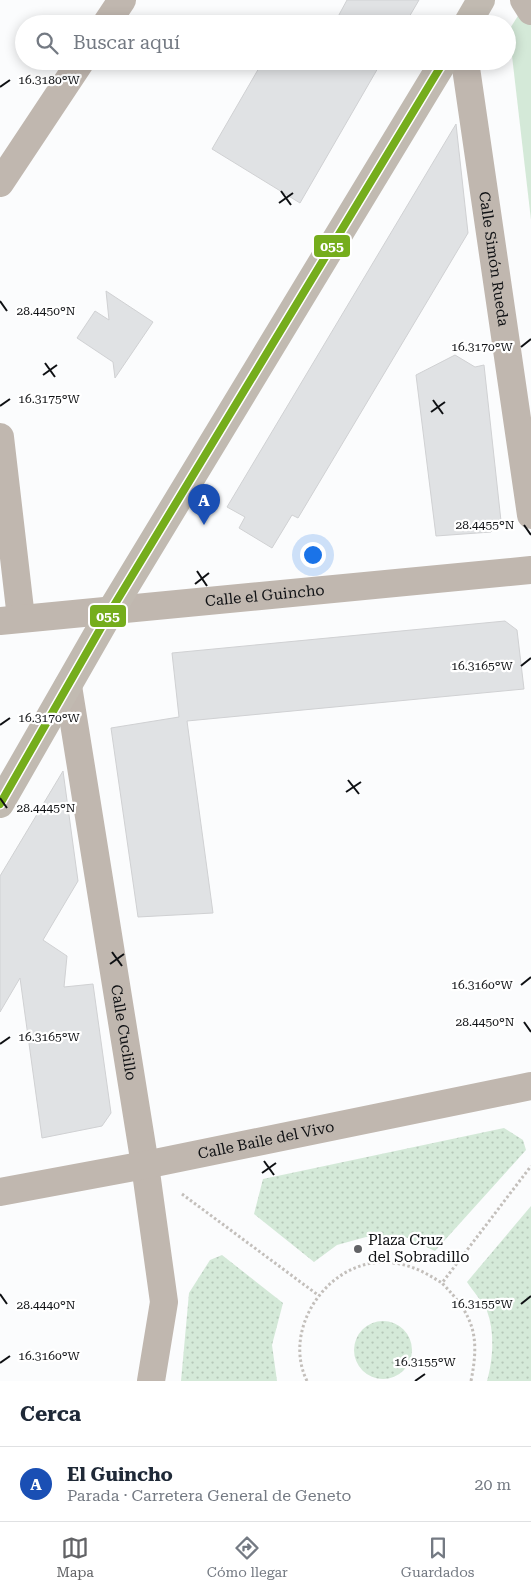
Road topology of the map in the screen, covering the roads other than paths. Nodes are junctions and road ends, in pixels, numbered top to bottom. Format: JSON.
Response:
{"nodes":[{"id":1,"x":122,"y":0,"type":"edge"},
{"id":2,"x":481,"y":0,"type":"edge"},
{"id":3,"x":524,"y":0,"type":"edge"},
{"id":4,"x":531,"y":11,"type":"edge"},
{"id":5,"x":112,"y":15,"type":"edge"},
{"id":6,"x":472,"y":15,"type":"edge"},
{"id":7,"x":75,"y":70,"type":"edge"},
{"id":8,"x":439,"y":70,"type":"edge"},
{"id":9,"x":466,"y":70,"type":"edge"},
{"id":10,"x":0,"y":183,"type":"edge"},
{"id":11,"x":0,"y":437,"type":"edge"},
{"id":12,"x":531,"y":515,"type":"edge"},
{"id":13,"x":531,"y":570,"type":"edge"},
{"id":14,"x":110,"y":612,"type":"junction"},
{"id":15,"x":10,"y":619,"type":"edge"},
{"id":16,"x":68,"y":686,"type":"junction"},
{"id":17,"x":0,"y":804,"type":"edge"},
{"id":18,"x":531,"y":1086,"type":"edge"},
{"id":19,"x":145,"y":1165,"type":"junction"},
{"id":20,"x":0,"y":1192,"type":"edge"},
{"id":21,"x":151,"y":1381,"type":"edge"}],
"edges":[{"from":1,"to":5,"type":"street"},
{"from":2,"to":6,"type":"main road"},
{"from":3,"to":4,"type":"street"},
{"from":7,"to":10,"type":"street"},
{"from":8,"to":14,"type":"main road"},
{"from":9,"to":12,"type":"street","name":"Calle Simón Rueda"},
{"from":11,"to":15,"type":"street"},
{"from":13,"to":14,"type":"street","name":"Calle el Guincho"},
{"from":14,"to":15,"type":"street","name":"Calle el Guincho"},
{"from":14,"to":16,"type":"main road"},
{"from":16,"to":17,"type":"main road"},
{"from":16,"to":19,"type":"street","name":"Calle Cuclillo"},
{"from":18,"to":19,"type":"street","name":"Calle Baile del Vivo"},
{"from":19,"to":20,"type":"street","name":"Calle Baile del Vivo"},
{"from":19,"to":21,"type":"street","name":"Calle Cuclillo"}]}
